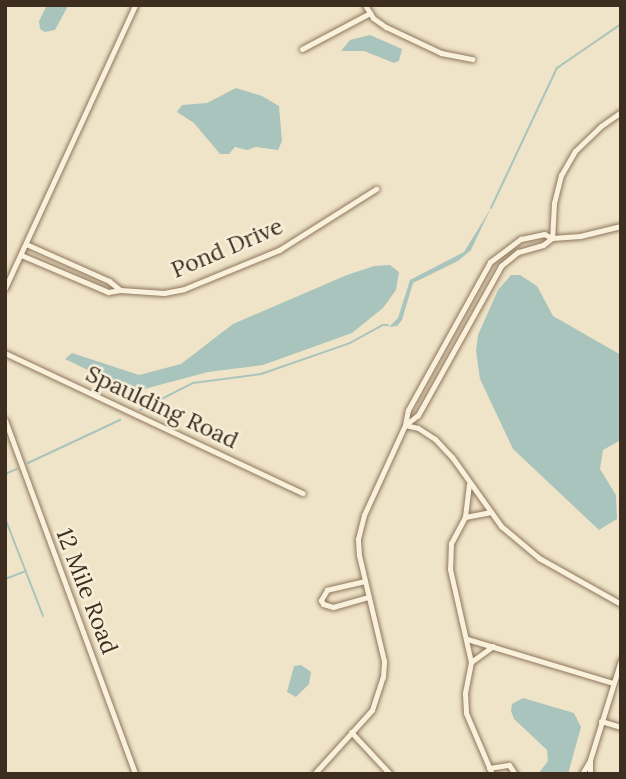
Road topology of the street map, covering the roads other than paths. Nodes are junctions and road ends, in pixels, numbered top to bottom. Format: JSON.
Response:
{"nodes":[{"id":1,"x":135,"y":5,"type":"edge"},
{"id":2,"x":365,"y":5,"type":"edge"},
{"id":3,"x":370,"y":13,"type":"junction"},
{"id":4,"x":302,"y":49,"type":"dead end"},
{"id":5,"x":472,"y":59,"type":"dead end"},
{"id":6,"x":621,"y":112,"type":"edge"},
{"id":7,"x":376,"y":189,"type":"dead end"},
{"id":8,"x":621,"y":226,"type":"edge"},
{"id":9,"x":552,"y":238,"type":"junction"},
{"id":10,"x":26,"y":244,"type":"junction"},
{"id":11,"x":21,"y":255,"type":"junction"},
{"id":12,"x":67,"y":264,"type":"junction"},
{"id":13,"x":63,"y":274,"type":"junction"},
{"id":14,"x":5,"y":288,"type":"edge"},
{"id":15,"x":120,"y":290,"type":"junction"},
{"id":16,"x":5,"y":353,"type":"edge"},
{"id":17,"x":5,"y":420,"type":"edge"},
{"id":18,"x":405,"y":425,"type":"junction"},
{"id":19,"x":469,"y":484,"type":"junction"},
{"id":20,"x":303,"y":493,"type":"dead end"},
{"id":21,"x":490,"y":512,"type":"junction"},
{"id":22,"x":465,"y":517,"type":"junction"},
{"id":23,"x":365,"y":581,"type":"junction"},
{"id":24,"x":369,"y":597,"type":"junction"},
{"id":25,"x":621,"y":604,"type":"edge"},
{"id":26,"x":467,"y":639,"type":"junction"},
{"id":27,"x":493,"y":646,"type":"junction"},
{"id":28,"x":621,"y":660,"type":"edge"},
{"id":29,"x":471,"y":662,"type":"junction"},
{"id":30,"x":613,"y":683,"type":"junction"},
{"id":31,"x":601,"y":721,"type":"junction"},
{"id":32,"x":621,"y":727,"type":"edge"},
{"id":33,"x":351,"y":732,"type":"junction"},
{"id":34,"x":590,"y":760,"type":"junction"},
{"id":35,"x":491,"y":771,"type":"edge"},
{"id":36,"x":135,"y":774,"type":"edge"},
{"id":37,"x":314,"y":774,"type":"edge"},
{"id":38,"x":390,"y":774,"type":"edge"},
{"id":39,"x":515,"y":774,"type":"edge"},
{"id":40,"x":582,"y":774,"type":"edge"},
{"id":41,"x":590,"y":774,"type":"edge"}],
"edges":[{"from":1,"to":10,"type":"street"},
{"from":2,"to":3,"type":"street"},
{"from":3,"to":4,"type":"street"},
{"from":3,"to":5,"type":"street"},
{"from":6,"to":9,"type":"street"},
{"from":7,"to":15,"type":"street","name":"Pond Drive"},
{"from":8,"to":9,"type":"street"},
{"from":9,"to":18,"type":"street"},
{"from":9,"to":18,"type":"street"},
{"from":10,"to":11,"type":"street"},
{"from":10,"to":12,"type":"street","name":"Pond Drive"},
{"from":11,"to":13,"type":"street","name":"Pond Drive"},
{"from":11,"to":14,"type":"street"},
{"from":12,"to":13,"type":"street"},
{"from":12,"to":15,"type":"street","name":"Pond Drive"},
{"from":13,"to":15,"type":"street","name":"Pond Drive"},
{"from":16,"to":20,"type":"street","name":"Spaulding Road"},
{"from":17,"to":36,"type":"street","name":"12 Mile Road"},
{"from":18,"to":19,"type":"street"},
{"from":18,"to":23,"type":"street"},
{"from":19,"to":21,"type":"street"},
{"from":19,"to":22,"type":"street"},
{"from":21,"to":22,"type":"street"},
{"from":21,"to":25,"type":"street"},
{"from":22,"to":26,"type":"street"},
{"from":23,"to":24,"type":"street"},
{"from":23,"to":24,"type":"street"},
{"from":24,"to":33,"type":"street"},
{"from":26,"to":27,"type":"street"},
{"from":26,"to":29,"type":"street"},
{"from":27,"to":29,"type":"street"},
{"from":27,"to":30,"type":"street"},
{"from":28,"to":30,"type":"street"},
{"from":29,"to":35,"type":"street"},
{"from":30,"to":31,"type":"street"},
{"from":31,"to":32,"type":"street"},
{"from":31,"to":34,"type":"street"},
{"from":33,"to":37,"type":"street"},
{"from":33,"to":38,"type":"street"},
{"from":34,"to":40,"type":"street"},
{"from":34,"to":41,"type":"street"},
{"from":35,"to":39,"type":"street"}]}
